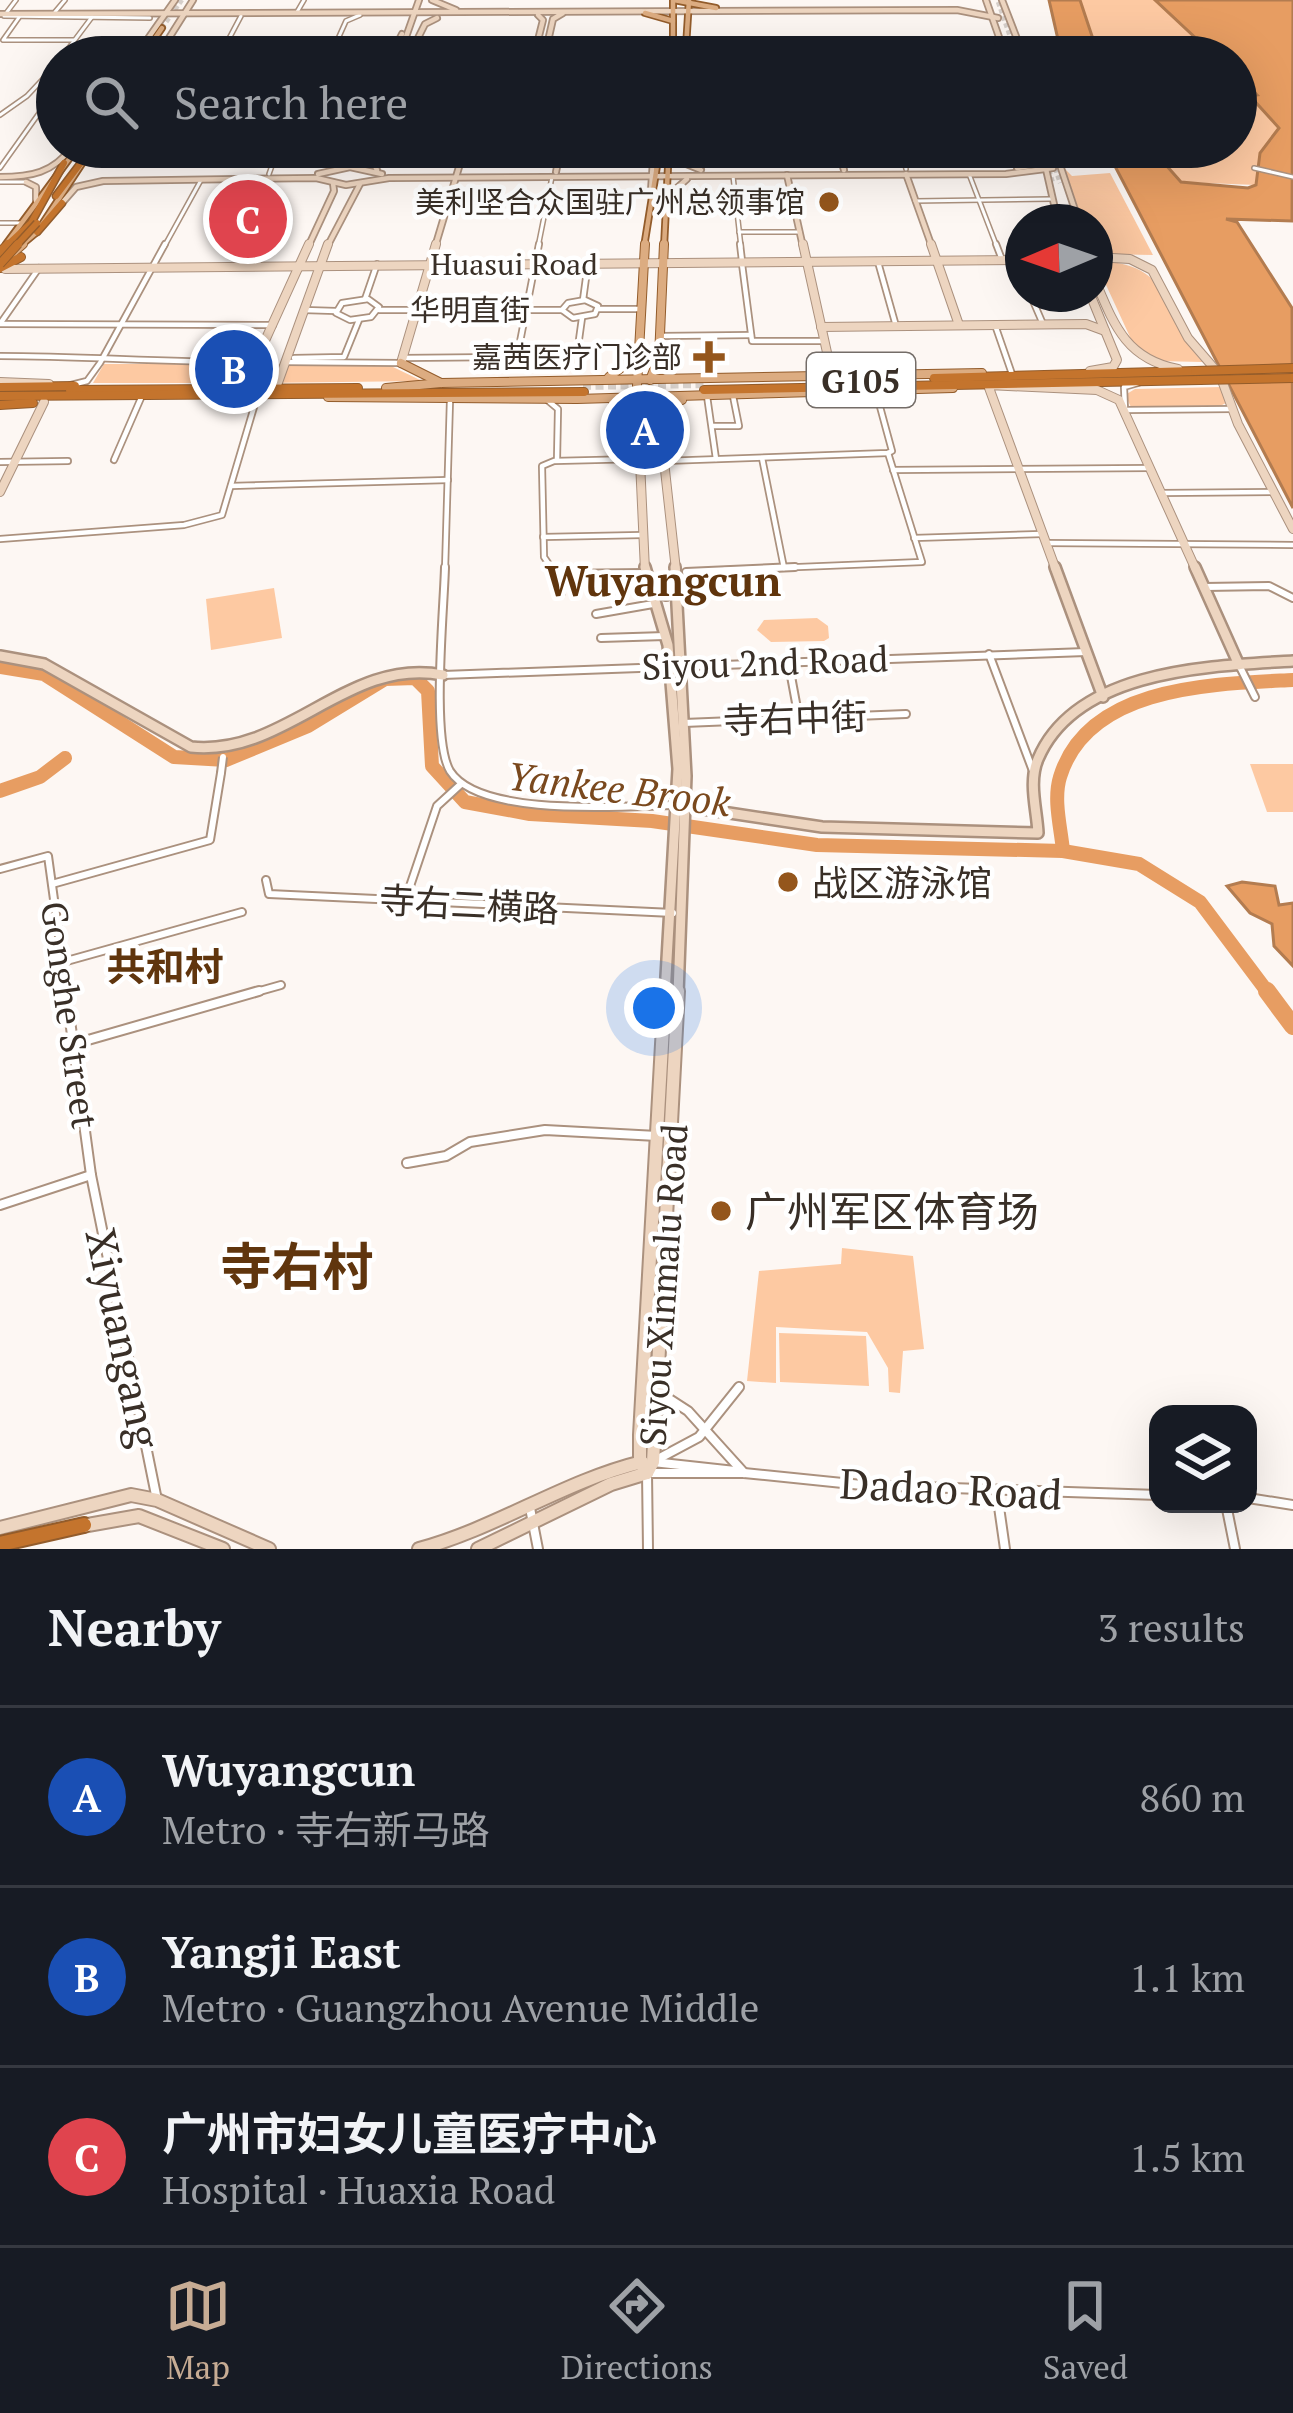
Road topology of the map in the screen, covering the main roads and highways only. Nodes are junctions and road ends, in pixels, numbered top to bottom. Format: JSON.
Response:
{"nodes":[{"id":1,"x":175,"y":0,"type":"edge"},
{"id":2,"x":194,"y":0,"type":"edge"},
{"id":3,"x":419,"y":0,"type":"edge"},
{"id":4,"x":431,"y":0,"type":"edge"},
{"id":5,"x":673,"y":0,"type":"edge"},
{"id":6,"x":994,"y":2,"type":"edge"},
{"id":7,"x":784,"y":4,"type":"edge"},
{"id":8,"x":884,"y":4,"type":"edge"},
{"id":9,"x":689,"y":5,"type":"edge"},
{"id":10,"x":964,"y":9,"type":"junction"},
{"id":11,"x":717,"y":10,"type":"junction"},
{"id":12,"x":462,"y":11,"type":"junction"},
{"id":13,"x":530,"y":11,"type":"junction"},
{"id":14,"x":567,"y":11,"type":"junction"},
{"id":15,"x":645,"y":11,"type":"junction"},
{"id":16,"x":418,"y":13,"type":"junction"},
{"id":17,"x":2,"y":14,"type":"edge"},
{"id":18,"x":442,"y":14,"type":"junction"},
{"id":19,"x":673,"y":14,"type":"junction"},
{"id":20,"x":133,"y":15,"type":"junction"},
{"id":21,"x":147,"y":15,"type":"junction"},
{"id":22,"x":164,"y":15,"type":"junction"},
{"id":23,"x":184,"y":15,"type":"junction"},
{"id":24,"x":390,"y":15,"type":"junction"},
{"id":25,"x":201,"y":17,"type":"junction"},
{"id":26,"x":995,"y":17,"type":"junction"},
{"id":27,"x":688,"y":21,"type":"junction"},
{"id":28,"x":407,"y":24,"type":"junction"},
{"id":29,"x":166,"y":28,"type":"junction"},
{"id":30,"x":160,"y":36,"type":"edge"},
{"id":31,"x":160,"y":36,"type":"edge"},
{"id":32,"x":401,"y":36,"type":"edge"},
{"id":33,"x":408,"y":36,"type":"edge"},
{"id":34,"x":420,"y":36,"type":"edge"},
{"id":35,"x":539,"y":36,"type":"edge"},
{"id":36,"x":549,"y":36,"type":"edge"},
{"id":37,"x":675,"y":36,"type":"edge"},
{"id":38,"x":679,"y":36,"type":"edge"},
{"id":39,"x":681,"y":36,"type":"edge"},
{"id":40,"x":1004,"y":36,"type":"edge"},
{"id":41,"x":1007,"y":36,"type":"edge"},
{"id":42,"x":52,"y":168,"type":"edge"},
{"id":43,"x":60,"y":168,"type":"edge"},
{"id":44,"x":61,"y":168,"type":"edge"},
{"id":45,"x":76,"y":168,"type":"edge"},
{"id":46,"x":78,"y":168,"type":"edge"},
{"id":47,"x":81,"y":168,"type":"edge"},
{"id":48,"x":84,"y":168,"type":"edge"},
{"id":49,"x":332,"y":168,"type":"edge"},
{"id":50,"x":345,"y":168,"type":"edge"},
{"id":51,"x":373,"y":168,"type":"edge"},
{"id":52,"x":459,"y":168,"type":"edge"},
{"id":53,"x":556,"y":168,"type":"edge"},
{"id":54,"x":636,"y":168,"type":"edge"},
{"id":55,"x":653,"y":168,"type":"edge"},
{"id":56,"x":655,"y":168,"type":"edge"},
{"id":57,"x":669,"y":168,"type":"edge"},
{"id":58,"x":689,"y":168,"type":"edge"},
{"id":59,"x":1020,"y":168,"type":"edge"},
{"id":60,"x":1022,"y":168,"type":"edge"},
{"id":61,"x":1053,"y":168,"type":"tunnel mouth"},
{"id":62,"x":1053,"y":168,"type":"tunnel mouth"},
{"id":63,"x":366,"y":170,"type":"junction"},
{"id":64,"x":844,"y":170,"type":"joint"},
{"id":65,"x":1004,"y":171,"type":"junction"},
{"id":66,"x":906,"y":172,"type":"junction"},
{"id":67,"x":653,"y":173,"type":"junction"},
{"id":68,"x":669,"y":173,"type":"junction"},
{"id":69,"x":707,"y":173,"type":"junction"},
{"id":70,"x":273,"y":174,"type":"junction"},
{"id":71,"x":618,"y":174,"type":"junction"},
{"id":72,"x":457,"y":175,"type":"junction"},
{"id":73,"x":555,"y":175,"type":"junction"},
{"id":74,"x":0,"y":176,"type":"edge"},
{"id":75,"x":399,"y":176,"type":"junction"},
{"id":76,"x":788,"y":176,"type":"junction"},
{"id":77,"x":308,"y":177,"type":"junction"},
{"id":78,"x":104,"y":178,"type":"junction"},
{"id":79,"x":27,"y":179,"type":"junction"},
{"id":80,"x":334,"y":179,"type":"junction"},
{"id":81,"x":365,"y":182,"type":"junction"},
{"id":82,"x":1055,"y":184,"type":"junction"},
{"id":83,"x":651,"y":190,"type":"junction"},
{"id":84,"x":669,"y":195,"type":"junction"},
{"id":85,"x":348,"y":198,"type":"junction"},
{"id":86,"x":36,"y":201,"type":"junction"},
{"id":87,"x":62,"y":203,"type":"junction"},
{"id":88,"x":1055,"y":204,"type":"edge"},
{"id":89,"x":1062,"y":204,"type":"edge"},
{"id":90,"x":29,"y":226,"type":"junction"},
{"id":91,"x":645,"y":242,"type":"junction"},
{"id":92,"x":667,"y":243,"type":"junction"},
{"id":93,"x":0,"y":250,"type":"edge"},
{"id":94,"x":21,"y":257,"type":"joint"},
{"id":95,"x":1005,"y":257,"type":"edge"},
{"id":96,"x":1113,"y":258,"type":"edge"},
{"id":97,"x":1005,"y":259,"type":"edge"},
{"id":98,"x":936,"y":260,"type":"junction"},
{"id":99,"x":429,"y":262,"type":"junction"},
{"id":100,"x":535,"y":262,"type":"junction"},
{"id":101,"x":642,"y":262,"type":"junction"},
{"id":102,"x":807,"y":262,"type":"junction"},
{"id":103,"x":301,"y":263,"type":"junction"},
{"id":104,"x":321,"y":263,"type":"junction"},
{"id":105,"x":666,"y":263,"type":"junction"},
{"id":106,"x":154,"y":264,"type":"junction"},
{"id":107,"x":2,"y":267,"type":"edge"},
{"id":108,"x":641,"y":280,"type":"junction"},
{"id":109,"x":665,"y":280,"type":"junction"},
{"id":110,"x":1110,"y":312,"type":"edge"},
{"id":111,"x":1098,"y":314,"type":"joint"},
{"id":112,"x":1086,"y":324,"type":"junction"},
{"id":113,"x":958,"y":326,"type":"junction"},
{"id":114,"x":821,"y":327,"type":"junction"},
{"id":115,"x":1105,"y":331,"type":"junction"},
{"id":116,"x":291,"y":340,"type":"junction"},
{"id":117,"x":660,"y":341,"type":"junction"},
{"id":118,"x":1111,"y":343,"type":"junction"},
{"id":119,"x":272,"y":345,"type":"junction"},
{"id":120,"x":1125,"y":345,"type":"junction"},
{"id":121,"x":638,"y":351,"type":"junction"},
{"id":122,"x":659,"y":357,"type":"junction"},
{"id":123,"x":1293,"y":368,"type":"edge"},
{"id":124,"x":1077,"y":373,"type":"junction"},
{"id":125,"x":1015,"y":374,"type":"junction"},
{"id":126,"x":832,"y":375,"type":"junction"},
{"id":127,"x":1198,"y":375,"type":"junction"},
{"id":128,"x":1293,"y":378,"type":"edge"},
{"id":129,"x":601,"y":380,"type":"junction"},
{"id":130,"x":650,"y":380,"type":"junction"},
{"id":131,"x":668,"y":380,"type":"junction"},
{"id":132,"x":441,"y":383,"type":"junction"},
{"id":133,"x":988,"y":385,"type":"junction"},
{"id":134,"x":276,"y":388,"type":"junction"},
{"id":135,"x":386,"y":388,"type":"junction"},
{"id":136,"x":125,"y":389,"type":"junction"},
{"id":137,"x":582,"y":389,"type":"junction"},
{"id":138,"x":703,"y":389,"type":"junction"},
{"id":139,"x":253,"y":392,"type":"junction"},
{"id":140,"x":0,"y":396,"type":"edge"},
{"id":141,"x":323,"y":396,"type":"junction"},
{"id":142,"x":642,"y":396,"type":"junction"},
{"id":143,"x":624,"y":397,"type":"junction"},
{"id":144,"x":111,"y":398,"type":"junction"},
{"id":145,"x":44,"y":402,"type":"junction"},
{"id":146,"x":648,"y":411,"type":"junction"},
{"id":147,"x":638,"y":418,"type":"junction"},
{"id":148,"x":637,"y":459,"type":"junction"},
{"id":149,"x":664,"y":461,"type":"junction"},
{"id":150,"x":0,"y":492,"type":"edge"},
{"id":151,"x":1293,"y":529,"type":"edge"},
{"id":152,"x":677,"y":586,"type":"junction"},
{"id":153,"x":647,"y":589,"type":"junction"},
{"id":154,"x":0,"y":656,"type":"edge"},
{"id":155,"x":1293,"y":662,"type":"edge"},
{"id":156,"x":675,"y":664,"type":"junction"},
{"id":157,"x":1239,"y":664,"type":"junction"},
{"id":158,"x":443,"y":675,"type":"road end"},
{"id":159,"x":1103,"y":697,"type":"junction"},
{"id":160,"x":681,"y":808,"type":"junction"},
{"id":161,"x":677,"y":914,"type":"junction"},
{"id":162,"x":647,"y":1466,"type":"junction"},
{"id":163,"x":533,"y":1515,"type":"junction"},
{"id":164,"x":84,"y":1525,"type":"joint"},
{"id":165,"x":0,"y":1528,"type":"edge"},
{"id":166,"x":42,"y":1541,"type":"edge"},
{"id":167,"x":0,"y":1544,"type":"edge"},
{"id":168,"x":8,"y":1549,"type":"edge"},
{"id":169,"x":223,"y":1549,"type":"edge"},
{"id":170,"x":268,"y":1549,"type":"edge"},
{"id":171,"x":419,"y":1549,"type":"edge"},
{"id":172,"x":478,"y":1549,"type":"edge"}],
"edges":[{"from":1,"to":21,"type":"main road"},
{"from":1,"to":22,"type":"main road"},
{"from":2,"to":23,"type":"main road"},
{"from":3,"to":16,"type":"main road"},
{"from":4,"to":12,"type":"main road"},
{"from":4,"to":16,"type":"main road"},
{"from":5,"to":9,"type":"main road"},
{"from":5,"to":15,"type":"main road"},
{"from":5,"to":19,"type":"main road"},
{"from":6,"to":10,"type":"main road"},
{"from":6,"to":26,"type":"main road"},
{"from":6,"to":41,"type":"main road"},
{"from":7,"to":8,"type":"main road"},
{"from":7,"to":11,"type":"main road"},
{"from":8,"to":10,"type":"main road"},
{"from":9,"to":11,"type":"main road"},
{"from":9,"to":11,"type":"main road"},
{"from":9,"to":19,"type":"main road"},
{"from":9,"to":27,"type":"main road"},
{"from":9,"to":38,"type":"main road"},
{"from":10,"to":11,"type":"main road"},
{"from":10,"to":26,"type":"main road"},
{"from":11,"to":27,"type":"main road"},
{"from":12,"to":13,"type":"main road"},
{"from":12,"to":16,"type":"main road"},
{"from":13,"to":14,"type":"main road"},
{"from":13,"to":14,"type":"main road"},
{"from":13,"to":18,"type":"main road"},
{"from":13,"to":35,"type":"main road"},
{"from":14,"to":15,"type":"main road"},
{"from":14,"to":36,"type":"main road"},
{"from":15,"to":19,"type":"main road"},
{"from":15,"to":19,"type":"main road"},
{"from":16,"to":18,"type":"main road"},
{"from":16,"to":23,"type":"main road"},
{"from":16,"to":24,"type":"main road"},
{"from":16,"to":28,"type":"main road"},
{"from":16,"to":33,"type":"main road"},
{"from":17,"to":20,"type":"main road"},
{"from":17,"to":21,"type":"main road"},
{"from":18,"to":34,"type":"main road"},
{"from":19,"to":37,"type":"main road"},
{"from":20,"to":21,"type":"main road"},
{"from":20,"to":22,"type":"main road"},
{"from":21,"to":22,"type":"main road"},
{"from":21,"to":29,"type":"main road"},
{"from":22,"to":23,"type":"main road"},
{"from":22,"to":29,"type":"main road"},
{"from":23,"to":25,"type":"main road"},
{"from":23,"to":29,"type":"main road"},
{"from":24,"to":25,"type":"main road"},
{"from":24,"to":28,"type":"main road"},
{"from":25,"to":29,"type":"main road"},
{"from":26,"to":40,"type":"main road"},
{"from":27,"to":39,"type":"main road"},
{"from":28,"to":32,"type":"main road"},
{"from":29,"to":30,"type":"main road"},
{"from":29,"to":31,"type":"main road"},
{"from":42,"to":79,"type":"main road"},
{"from":43,"to":86,"type":"main road"},
{"from":44,"to":90,"type":"highway"},
{"from":45,"to":90,"type":"highway"},
{"from":46,"to":90,"type":"main road"},
{"from":47,"to":87,"type":"main road"},
{"from":48,"to":78,"type":"main road"},
{"from":49,"to":70,"type":"main road"},
{"from":50,"to":80,"type":"main road"},
{"from":51,"to":75,"type":"main road"},
{"from":52,"to":72,"type":"main road"},
{"from":53,"to":73,"type":"main road"},
{"from":54,"to":71,"type":"main road"},
{"from":55,"to":67,"type":"main road"},
{"from":56,"to":67,"type":"main road"},
{"from":57,"to":68,"type":"main road"},
{"from":58,"to":69,"type":"main road"},
{"from":59,"to":65,"type":"main road"},
{"from":60,"to":65,"type":"main road"},
{"from":61,"to":82,"type":"main road"},
{"from":62,"to":82,"type":"main road"},
{"from":63,"to":75,"type":"main road"},
{"from":63,"to":80,"type":"main road"},
{"from":63,"to":81,"type":"main road"},
{"from":64,"to":66,"type":"main road"},
{"from":64,"to":69,"type":"main road"},
{"from":65,"to":66,"type":"main road"},
{"from":65,"to":66,"type":"main road"},
{"from":65,"to":82,"type":"main road"},
{"from":66,"to":76,"type":"main road"},
{"from":66,"to":98,"type":"main road"},
{"from":67,"to":68,"type":"main road"},
{"from":67,"to":71,"type":"main road"},
{"from":67,"to":83,"type":"main road"},
{"from":68,"to":69,"type":"main road"},
{"from":68,"to":84,"type":"main road"},
{"from":69,"to":76,"type":"main road"},
{"from":69,"to":84,"type":"main road"},
{"from":70,"to":77,"type":"main road"},
{"from":70,"to":78,"type":"main road"},
{"from":71,"to":73,"type":"main road"},
{"from":71,"to":83,"type":"main road"},
{"from":72,"to":73,"type":"main road"},
{"from":72,"to":75,"type":"main road"},
{"from":72,"to":99,"type":"main road"},
{"from":74,"to":79,"type":"main road"},
{"from":75,"to":81,"type":"main road"},
{"from":75,"to":85,"type":"main road"},
{"from":76,"to":102,"type":"main road"},
{"from":77,"to":78,"type":"main road"},
{"from":77,"to":80,"type":"main road"},
{"from":78,"to":87,"type":"main road"},
{"from":79,"to":86,"type":"main road"},
{"from":80,"to":81,"type":"main road"},
{"from":80,"to":85,"type":"main road"},
{"from":80,"to":103,"type":"main road"},
{"from":81,"to":85,"type":"main road"},
{"from":82,"to":88,"type":"main road"},
{"from":82,"to":89,"type":"main road"},
{"from":83,"to":91,"type":"main road"},
{"from":84,"to":92,"type":"main road"},
{"from":85,"to":104,"type":"main road"},
{"from":86,"to":90,"type":"main road"},
{"from":87,"to":90,"type":"highway"},
{"from":87,"to":94,"type":"main road"},
{"from":90,"to":93,"type":"highway","bridge":true},
{"from":90,"to":107,"type":"highway","bridge":true},
{"from":91,"to":92,"type":"main road"},
{"from":91,"to":101,"type":"main road"},
{"from":92,"to":105,"type":"main road"},
{"from":94,"to":107,"type":"highway"},
{"from":95,"to":98,"type":"main road","name":"Huasui Road"},
{"from":96,"to":151,"type":"main road"},
{"from":97,"to":98,"type":"main road","name":"Huasui Road"},
{"from":98,"to":102,"type":"main road","name":"Huasui Road"},
{"from":98,"to":102,"type":"main road","name":"Huasui Road"},
{"from":98,"to":113,"type":"main road"},
{"from":99,"to":100,"type":"main road","name":"Huasui Road"},
{"from":99,"to":104,"type":"main road","name":"Huasui Road"},
{"from":99,"to":104,"type":"main road","name":"Huasui Road"},
{"from":99,"to":132,"type":"main road"},
{"from":100,"to":101,"type":"main road","name":"Huasui Road"},
{"from":100,"to":101,"type":"main road","name":"Huasui Road"},
{"from":101,"to":105,"type":"main road","name":"Huasui Road"},
{"from":101,"to":108,"type":"main road"},
{"from":102,"to":105,"type":"main road","name":"Huasui Road"},
{"from":102,"to":114,"type":"main road"},
{"from":103,"to":104,"type":"main road","name":"Huasui Road"},
{"from":103,"to":106,"type":"main road","name":"Huasui Road"},
{"from":103,"to":119,"type":"main road"},
{"from":104,"to":116,"type":"main road"},
{"from":105,"to":109,"type":"main road"},
{"from":106,"to":107,"type":"main road","name":"Huasui Road"},
{"from":106,"to":107,"type":"main road","name":"Huasui Road"},
{"from":108,"to":109,"type":"main road"},
{"from":108,"to":121,"type":"main road"},
{"from":109,"to":117,"type":"main road"},
{"from":110,"to":120,"type":"main road"},
{"from":111,"to":112,"type":"main road"},
{"from":111,"to":115,"type":"main road"},
{"from":112,"to":113,"type":"main road"},
{"from":112,"to":115,"type":"main road"},
{"from":113,"to":114,"type":"main road"},
{"from":114,"to":126,"type":"main road"},
{"from":115,"to":118,"type":"main road"},
{"from":116,"to":119,"type":"main road"},
{"from":116,"to":134,"type":"main road"},
{"from":117,"to":121,"type":"main road"},
{"from":117,"to":122,"type":"main road"},
{"from":118,"to":120,"type":"main road"},
{"from":118,"to":124,"type":"main road"},
{"from":119,"to":139,"type":"main road"},
{"from":120,"to":127,"type":"main road"},
{"from":121,"to":129,"type":"main road"},
{"from":121,"to":142,"type":"main road"},
{"from":122,"to":130,"type":"main road"},
{"from":122,"to":138,"type":"main road"},
{"from":123,"to":127,"type":"highway","number":"G105","bridge":true},
{"from":124,"to":125,"type":"highway","number":"G105"},
{"from":124,"to":127,"type":"highway","number":"G105"},
{"from":125,"to":126,"type":"main road"},
{"from":125,"to":138,"type":"highway","number":"G105"},
{"from":126,"to":138,"type":"main road"},
{"from":127,"to":128,"type":"highway","number":"G105","bridge":true},
{"from":127,"to":133,"type":"highway","number":"G105"},
{"from":129,"to":130,"type":"main road"},
{"from":129,"to":137,"type":"main road"},
{"from":130,"to":131,"type":"main road"},
{"from":130,"to":142,"type":"main road"},
{"from":130,"to":143,"type":"main road"},
{"from":131,"to":138,"type":"main road"},
{"from":131,"to":142,"type":"main road"},
{"from":132,"to":135,"type":"main road"},
{"from":132,"to":137,"type":"main road"},
{"from":133,"to":138,"type":"highway","number":"G105"},
{"from":133,"to":138,"type":"main road"},
{"from":133,"to":157,"type":"main road"},
{"from":133,"to":159,"type":"main road"},
{"from":134,"to":135,"type":"highway"},
{"from":134,"to":139,"type":"highway"},
{"from":135,"to":137,"type":"highway"},
{"from":136,"to":139,"type":"highway"},
{"from":136,"to":140,"type":"highway"},
{"from":136,"to":140,"type":"highway"},
{"from":137,"to":141,"type":"highway"},
{"from":137,"to":141,"type":"main road"},
{"from":137,"to":143,"type":"main road"},
{"from":137,"to":147,"type":"main road"},
{"from":138,"to":142,"type":"main road"},
{"from":138,"to":146,"type":"main road"},
{"from":139,"to":141,"type":"highway"},
{"from":139,"to":144,"type":"highway"},
{"from":140,"to":144,"type":"highway"},
{"from":140,"to":145,"type":"highway"},
{"from":142,"to":143,"type":"main road"},
{"from":142,"to":146,"type":"main road","name":"Siyou Xinmalu Road"},
{"from":142,"to":147,"type":"main road","name":"Siyou Xinmalu Road"},
{"from":144,"to":145,"type":"highway"},
{"from":145,"to":150,"type":"main road"},
{"from":146,"to":149,"type":"main road","name":"Siyou Xinmalu Road"},
{"from":147,"to":148,"type":"main road","name":"Siyou Xinmalu Road"},
{"from":148,"to":149,"type":"main road"},
{"from":148,"to":153,"type":"main road","name":"Siyou Xinmalu Road"},
{"from":149,"to":152,"type":"main road","name":"Siyou Xinmalu Road"},
{"from":152,"to":153,"type":"main road"},
{"from":152,"to":156,"type":"main road","name":"Siyou Xinmalu Road"},
{"from":153,"to":156,"type":"main road","name":"Siyou Xinmalu Road"},
{"from":154,"to":158,"type":"main road"},
{"from":155,"to":157,"type":"main road"},
{"from":156,"to":160,"type":"main road","name":"Siyou Xinmalu Road"},
{"from":156,"to":160,"type":"main road","name":"Siyou Xinmalu Road"},
{"from":157,"to":159,"type":"main road"},
{"from":159,"to":160,"type":"main road"},
{"from":160,"to":161,"type":"main road","name":"Siyou Xinmalu Road"},
{"from":161,"to":162,"type":"main road","name":"Siyou Xinmalu Road"},
{"from":161,"to":162,"type":"main road","name":"Siyou Xinmalu Road"},
{"from":162,"to":163,"type":"main road","name":"Dadao Road"},
{"from":163,"to":171,"type":"main road","name":"Dadao Road"},
{"from":163,"to":172,"type":"main road","name":"Dadao Road"},
{"from":164,"to":166,"type":"highway"},
{"from":164,"to":169,"type":"main road"},
{"from":165,"to":170,"type":"main road"},
{"from":166,"to":167,"type":"highway"},
{"from":166,"to":168,"type":"main road"}]}
